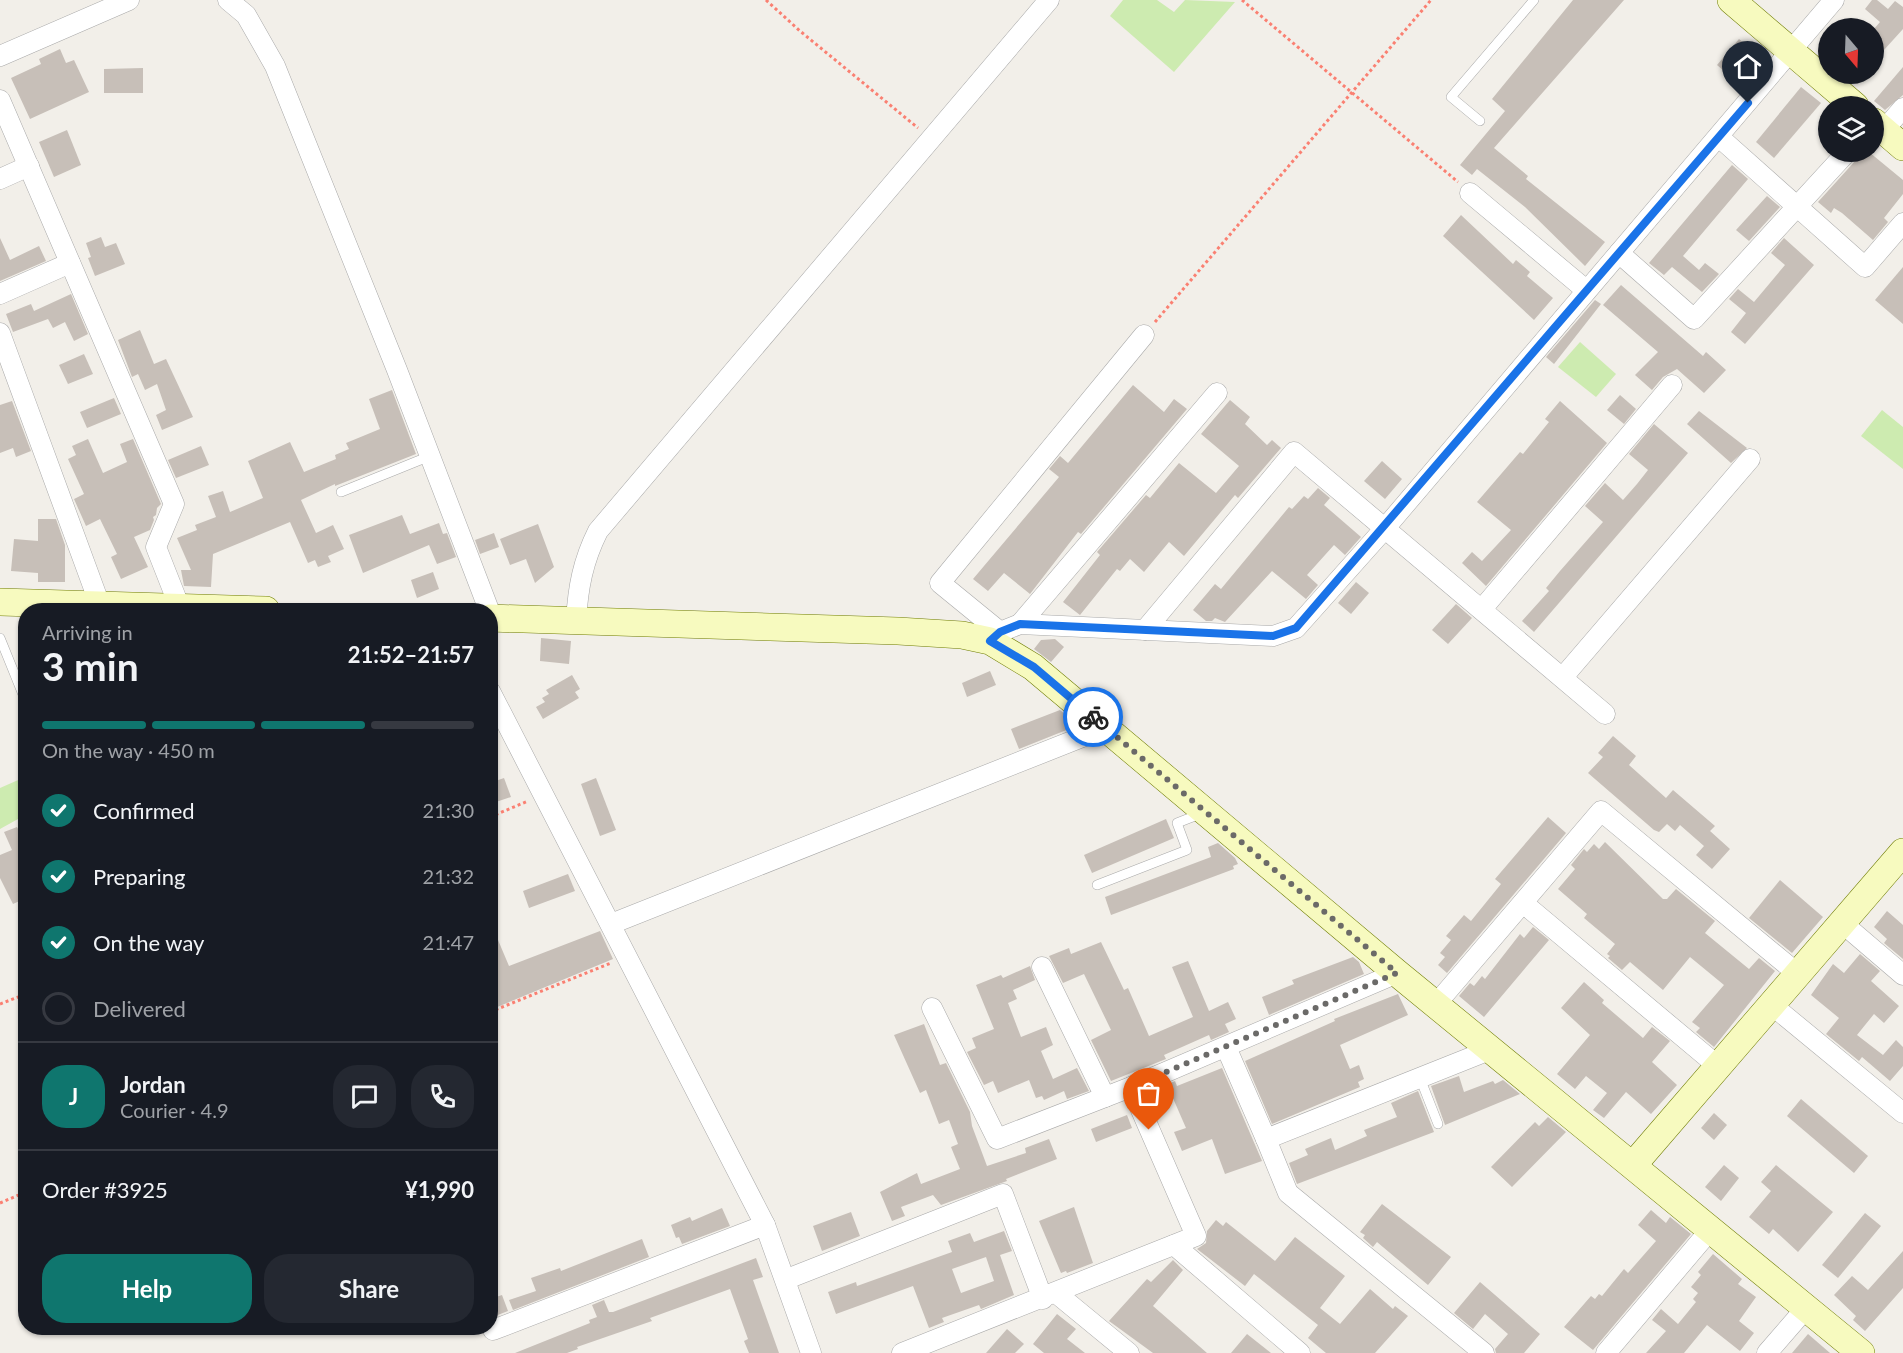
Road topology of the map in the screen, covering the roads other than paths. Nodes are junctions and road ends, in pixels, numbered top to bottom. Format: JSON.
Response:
{"nodes":[{"id":1,"x":129,"y":0,"type":"edge"},
{"id":2,"x":228,"y":0,"type":"edge"},
{"id":3,"x":1049,"y":0,"type":"edge"},
{"id":4,"x":1534,"y":0,"type":"edge"},
{"id":5,"x":1731,"y":0,"type":"edge"},
{"id":6,"x":1834,"y":0,"type":"edge"},
{"id":7,"x":1791,"y":51,"type":"junction"},
{"id":8,"x":0,"y":56,"type":"edge"},
{"id":9,"x":1843,"y":96,"type":"edge"},
{"id":10,"x":0,"y":100,"type":"edge"},
{"id":11,"x":1903,"y":108,"type":"edge"},
{"id":12,"x":1480,"y":121,"type":"dead end"},
{"id":13,"x":1887,"y":133,"type":"edge"},
{"id":14,"x":1719,"y":137,"type":"junction"},
{"id":15,"x":1838,"y":162,"type":"edge"},
{"id":16,"x":29,"y":166,"type":"junction"},
{"id":17,"x":0,"y":178,"type":"edge"},
{"id":18,"x":1470,"y":193,"type":"road end"},
{"id":19,"x":1797,"y":208,"type":"junction"},
{"id":20,"x":1903,"y":223,"type":"edge"},
{"id":21,"x":1619,"y":253,"type":"junction"},
{"id":22,"x":70,"y":263,"type":"junction"},
{"id":23,"x":1586,"y":290,"type":"junction"},
{"id":24,"x":0,"y":294,"type":"edge"},
{"id":25,"x":0,"y":333,"type":"edge"},
{"id":26,"x":1144,"y":335,"type":"road end"},
{"id":27,"x":1672,"y":385,"type":"dead end"},
{"id":28,"x":1217,"y":393,"type":"dead end"},
{"id":29,"x":430,"y":456,"type":"junction"},
{"id":30,"x":1750,"y":459,"type":"dead end"},
{"id":31,"x":341,"y":492,"type":"dead end"},
{"id":32,"x":1386,"y":527,"type":"junction"},
{"id":33,"x":0,"y":602,"type":"edge"},
{"id":34,"x":33,"y":603,"type":"edge"},
{"id":35,"x":99,"y":603,"type":"edge"},
{"id":36,"x":178,"y":603,"type":"edge"},
{"id":37,"x":485,"y":603,"type":"edge"},
{"id":38,"x":1482,"y":609,"type":"junction"},
{"id":39,"x":498,"y":616,"type":"edge"},
{"id":40,"x":576,"y":621,"type":"junction"},
{"id":41,"x":1020,"y":624,"type":"junction"},
{"id":42,"x":1145,"y":630,"type":"junction"},
{"id":43,"x":995,"y":636,"type":"junction"},
{"id":44,"x":0,"y":638,"type":"edge"},
{"id":45,"x":1563,"y":677,"type":"junction"},
{"id":46,"x":18,"y":682,"type":"edge"},
{"id":47,"x":498,"y":707,"type":"edge"},
{"id":48,"x":1605,"y":714,"type":"dead end"},
{"id":49,"x":1105,"y":728,"type":"junction"},
{"id":50,"x":1205,"y":812,"type":"junction"},
{"id":51,"x":1903,"y":852,"type":"edge"},
{"id":52,"x":1097,"y":885,"type":"dead end"},
{"id":53,"x":1523,"y":903,"type":"junction"},
{"id":54,"x":1841,"y":922,"type":"junction"},
{"id":55,"x":611,"y":924,"type":"junction"},
{"id":56,"x":1042,"y":967,"type":"dead end"},
{"id":57,"x":1397,"y":973,"type":"junction"},
{"id":58,"x":1797,"y":974,"type":"junction"},
{"id":59,"x":1903,"y":975,"type":"edge"},
{"id":60,"x":1437,"y":1003,"type":"junction"},
{"id":61,"x":1773,"y":1006,"type":"junction"},
{"id":62,"x":932,"y":1008,"type":"dead end"},
{"id":63,"x":1226,"y":1047,"type":"junction"},
{"id":64,"x":1492,"y":1049,"type":"junction"},
{"id":65,"x":1719,"y":1067,"type":"junction"},
{"id":66,"x":1420,"y":1078,"type":"junction"},
{"id":67,"x":1131,"y":1087,"type":"junction"},
{"id":68,"x":1106,"y":1097,"type":"junction"},
{"id":69,"x":1903,"y":1113,"type":"edge"},
{"id":70,"x":1438,"y":1124,"type":"dead end"},
{"id":71,"x":1266,"y":1139,"type":"junction"},
{"id":72,"x":1634,"y":1164,"type":"junction"},
{"id":73,"x":765,"y":1225,"type":"junction"},
{"id":74,"x":1711,"y":1229,"type":"junction"},
{"id":75,"x":1174,"y":1245,"type":"junction"},
{"id":76,"x":787,"y":1279,"type":"junction"},
{"id":77,"x":1050,"y":1296,"type":"junction"},
{"id":78,"x":1806,"y":1308,"type":"junction"},
{"id":79,"x":498,"y":1328,"type":"edge"},
{"id":80,"x":811,"y":1353,"type":"edge"},
{"id":81,"x":902,"y":1353,"type":"edge"},
{"id":82,"x":1129,"y":1353,"type":"edge"},
{"id":83,"x":1300,"y":1353,"type":"edge"},
{"id":84,"x":1484,"y":1353,"type":"edge"},
{"id":85,"x":1606,"y":1353,"type":"edge"},
{"id":86,"x":1767,"y":1353,"type":"edge"},
{"id":87,"x":1861,"y":1353,"type":"edge"}],
"edges":[{"from":1,"to":8,"type":"street"},
{"from":2,"to":29,"type":"street"},
{"from":3,"to":40,"type":"street"},
{"from":4,"to":12,"type":"lane"},
{"from":5,"to":7,"type":"street"},
{"from":6,"to":7,"type":"street"},
{"from":7,"to":9,"type":"street"},
{"from":7,"to":14,"type":"street"},
{"from":10,"to":16,"type":"street"},
{"from":11,"to":13,"type":"street"},
{"from":14,"to":19,"type":"street"},
{"from":14,"to":21,"type":"street"},
{"from":15,"to":19,"type":"street"},
{"from":16,"to":17,"type":"street"},
{"from":16,"to":22,"type":"street"},
{"from":18,"to":23,"type":"street"},
{"from":19,"to":20,"type":"street"},
{"from":19,"to":21,"type":"street"},
{"from":21,"to":23,"type":"street"},
{"from":22,"to":24,"type":"street"},
{"from":22,"to":36,"type":"street"},
{"from":23,"to":32,"type":"street"},
{"from":25,"to":35,"type":"street"},
{"from":26,"to":43,"type":"street"},
{"from":27,"to":38,"type":"street"},
{"from":28,"to":41,"type":"street"},
{"from":29,"to":31,"type":"lane"},
{"from":29,"to":37,"type":"street"},
{"from":30,"to":45,"type":"street"},
{"from":32,"to":38,"type":"street"},
{"from":32,"to":42,"type":"street"},
{"from":32,"to":42,"type":"street"},
{"from":33,"to":34,"type":"street"},
{"from":38,"to":45,"type":"street"},
{"from":39,"to":40,"type":"street"},
{"from":40,"to":43,"type":"street"},
{"from":41,"to":42,"type":"street"},
{"from":41,"to":43,"type":"street"},
{"from":43,"to":49,"type":"street"},
{"from":44,"to":46,"type":"lane"},
{"from":45,"to":48,"type":"street"},
{"from":47,"to":55,"type":"street"},
{"from":49,"to":50,"type":"street"},
{"from":49,"to":55,"type":"street"},
{"from":50,"to":52,"type":"lane"},
{"from":50,"to":57,"type":"street"},
{"from":51,"to":54,"type":"street"},
{"from":53,"to":58,"type":"street"},
{"from":53,"to":60,"type":"street"},
{"from":53,"to":65,"type":"street"},
{"from":54,"to":58,"type":"street"},
{"from":54,"to":59,"type":"street"},
{"from":55,"to":73,"type":"street"},
{"from":56,"to":68,"type":"street"},
{"from":57,"to":60,"type":"street"},
{"from":57,"to":63,"type":"street"},
{"from":58,"to":61,"type":"street"},
{"from":60,"to":64,"type":"street"},
{"from":61,"to":65,"type":"street"},
{"from":61,"to":69,"type":"street"},
{"from":62,"to":68,"type":"street"},
{"from":63,"to":67,"type":"street"},
{"from":63,"to":71,"type":"street"},
{"from":64,"to":66,"type":"street"},
{"from":64,"to":72,"type":"street"},
{"from":65,"to":72,"type":"street"},
{"from":66,"to":70,"type":"lane"},
{"from":66,"to":71,"type":"street"},
{"from":67,"to":68,"type":"street"},
{"from":67,"to":75,"type":"street"},
{"from":71,"to":84,"type":"street"},
{"from":72,"to":74,"type":"street"},
{"from":73,"to":76,"type":"street"},
{"from":73,"to":79,"type":"street"},
{"from":74,"to":78,"type":"street"},
{"from":74,"to":85,"type":"street"},
{"from":75,"to":77,"type":"street"},
{"from":75,"to":83,"type":"street"},
{"from":76,"to":77,"type":"street"},
{"from":76,"to":80,"type":"street"},
{"from":77,"to":81,"type":"street"},
{"from":77,"to":82,"type":"street"},
{"from":78,"to":86,"type":"street"},
{"from":78,"to":87,"type":"street"}]}
